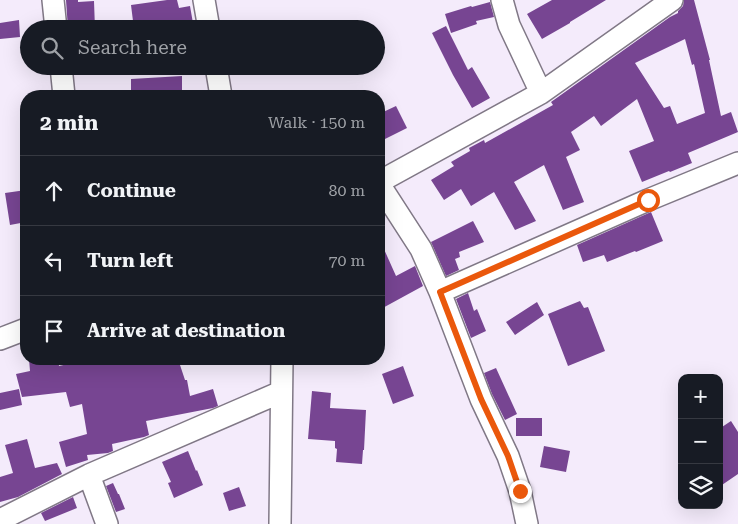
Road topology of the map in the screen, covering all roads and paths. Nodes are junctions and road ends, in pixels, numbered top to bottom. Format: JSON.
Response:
{"nodes":[{"id":1,"x":53,"y":0,"type":"edge"},
{"id":2,"x":204,"y":0,"type":"edge"},
{"id":3,"x":502,"y":0,"type":"edge"},
{"id":4,"x":672,"y":0,"type":"edge"},
{"id":5,"x":55,"y":20,"type":"edge"},
{"id":6,"x":208,"y":20,"type":"edge"},
{"id":7,"x":62,"y":75,"type":"edge"},
{"id":8,"x":218,"y":75,"type":"edge"},
{"id":9,"x":63,"y":90,"type":"edge"},
{"id":10,"x":220,"y":90,"type":"edge"},
{"id":11,"x":542,"y":93,"type":"junction"},
{"id":12,"x":738,"y":163,"type":"edge"},
{"id":13,"x":385,"y":180,"type":"edge"},
{"id":14,"x":385,"y":192,"type":"edge"},
{"id":15,"x":440,"y":292,"type":"junction"},
{"id":16,"x":20,"y":331,"type":"edge"},
{"id":17,"x":0,"y":339,"type":"edge"},
{"id":18,"x":282,"y":365,"type":"edge"},
{"id":19,"x":281,"y":392,"type":"junction"},
{"id":20,"x":89,"y":475,"type":"junction"},
{"id":21,"x":0,"y":520,"type":"edge"},
{"id":22,"x":107,"y":524,"type":"edge"},
{"id":23,"x":280,"y":524,"type":"edge"},
{"id":24,"x":527,"y":524,"type":"edge"}],
"edges":[{"from":1,"to":5,"type":"street"},
{"from":2,"to":6,"type":"street"},
{"from":3,"to":11,"type":"street"},
{"from":4,"to":11,"type":"street"},
{"from":7,"to":9,"type":"street"},
{"from":8,"to":10,"type":"street"},
{"from":11,"to":13,"type":"street"},
{"from":12,"to":15,"type":"street"},
{"from":14,"to":15,"type":"street"},
{"from":15,"to":24,"type":"street"},
{"from":16,"to":17,"type":"street"},
{"from":18,"to":19,"type":"street"},
{"from":19,"to":20,"type":"street"},
{"from":19,"to":23,"type":"street"},
{"from":20,"to":21,"type":"street"},
{"from":20,"to":22,"type":"street"}]}
